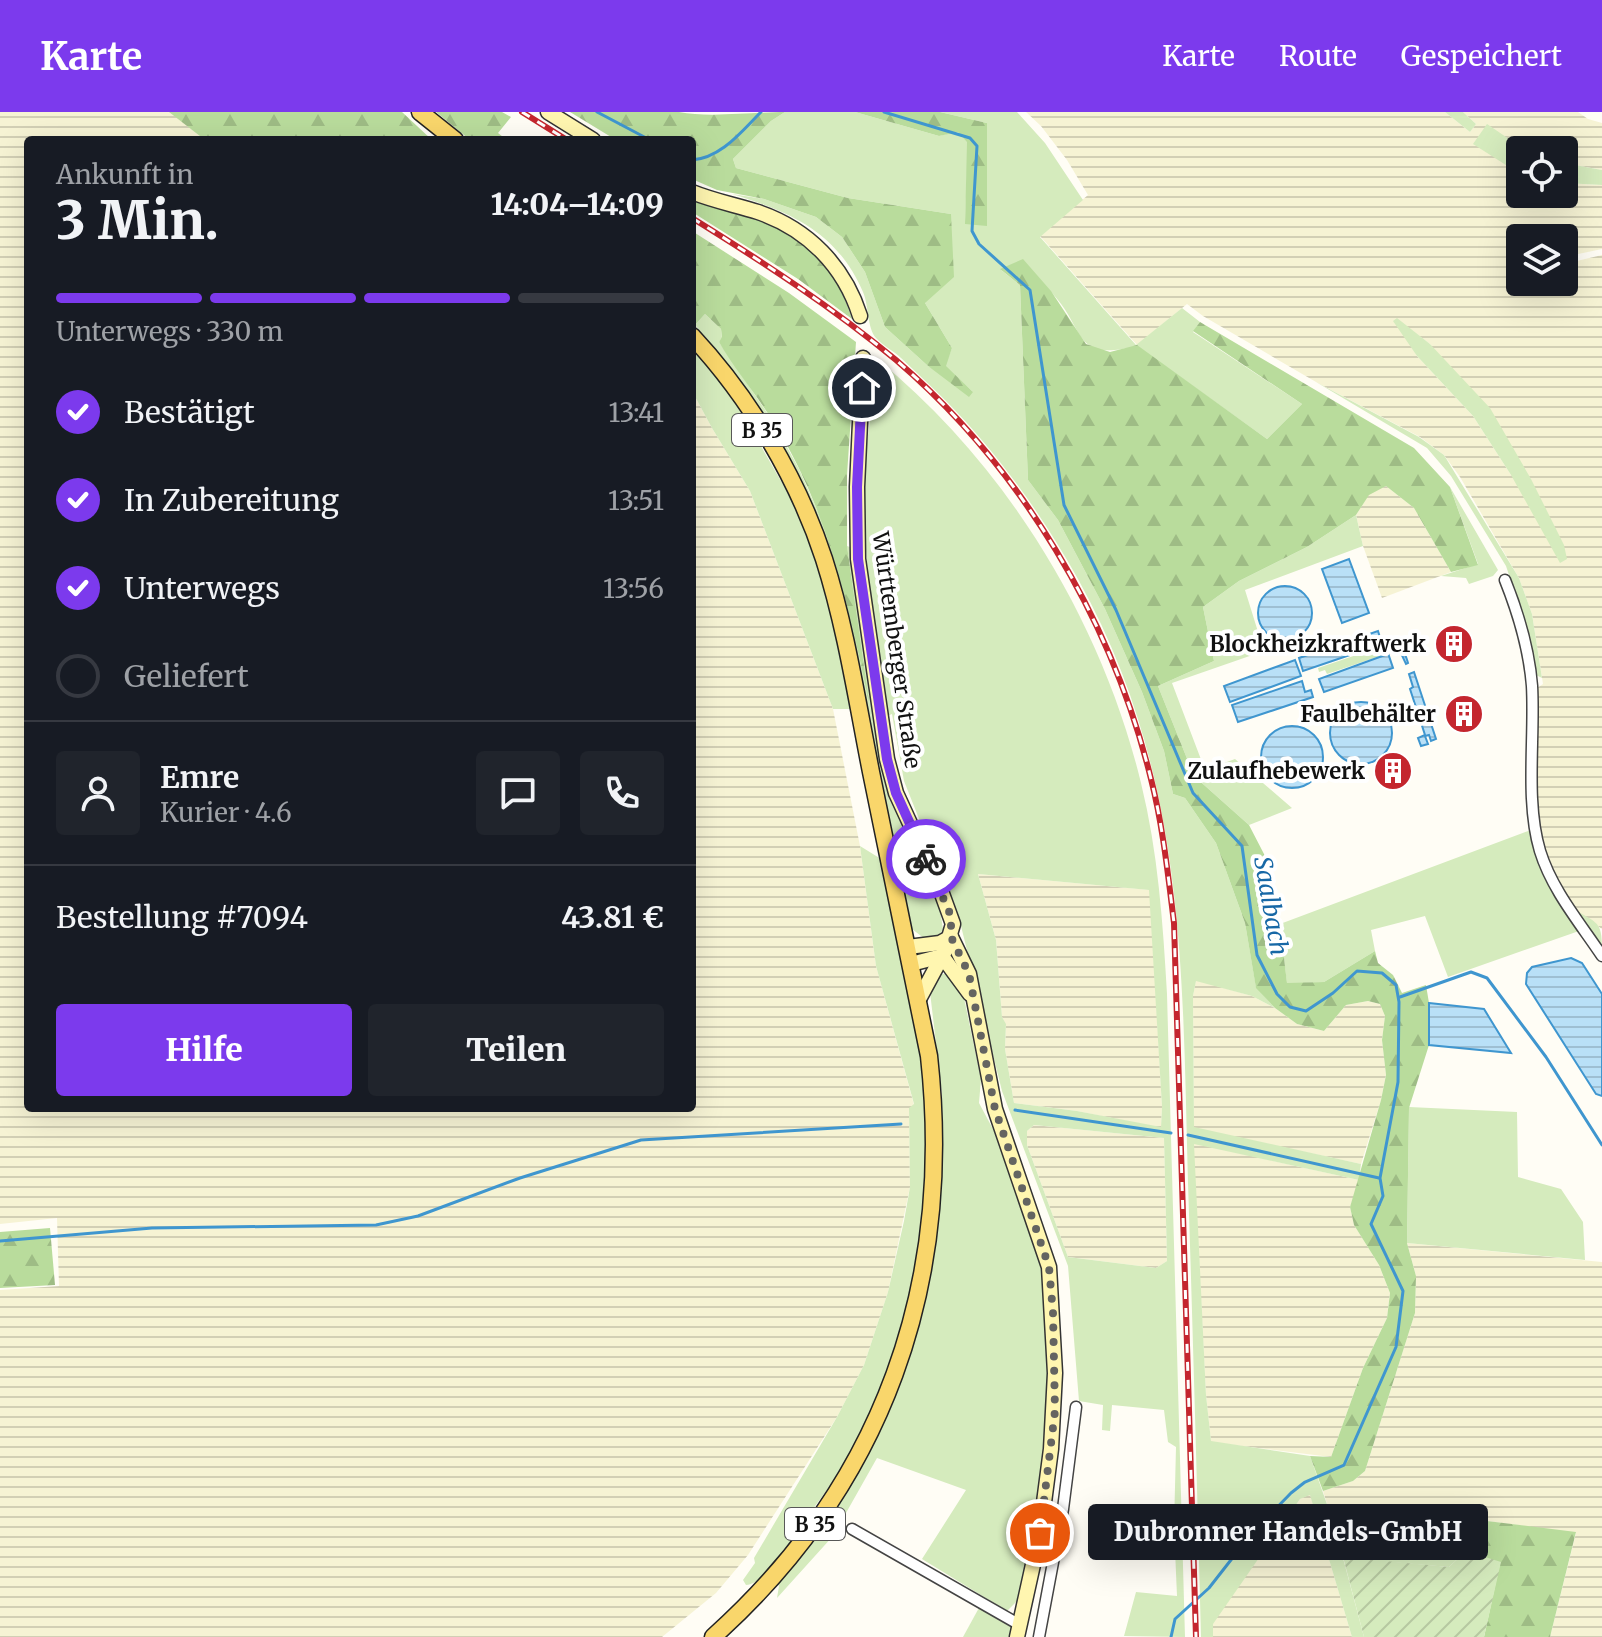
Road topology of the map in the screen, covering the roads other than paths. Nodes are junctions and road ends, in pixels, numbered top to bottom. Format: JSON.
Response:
{"nodes":[{"id":1,"x":420,"y":112,"type":"edge"},
{"id":2,"x":548,"y":112,"type":"edge"},
{"id":3,"x":450,"y":136,"type":"edge"},
{"id":4,"x":587,"y":136,"type":"edge"},
{"id":5,"x":696,"y":193,"type":"edge"},
{"id":6,"x":860,"y":316,"type":"dead end"},
{"id":7,"x":696,"y":341,"type":"edge"},
{"id":8,"x":863,"y":358,"type":"dead end"},
{"id":9,"x":1505,"y":580,"type":"dead end"},
{"id":10,"x":951,"y":937,"type":"junction"},
{"id":11,"x":908,"y":947,"type":"junction"},
{"id":12,"x":942,"y":956,"type":"junction"},
{"id":13,"x":1602,"y":956,"type":"edge"},
{"id":14,"x":911,"y":964,"type":"junction"},
{"id":15,"x":918,"y":1001,"type":"junction"},
{"id":16,"x":974,"y":1002,"type":"junction"},
{"id":17,"x":1076,"y":1407,"type":"dead end"},
{"id":18,"x":852,"y":1529,"type":"dead end"},
{"id":19,"x":1019,"y":1631,"type":"edge"},
{"id":20,"x":713,"y":1637,"type":"edge"},
{"id":21,"x":1039,"y":1637,"type":"edge"}],
"edges":[{"from":1,"to":3,"type":"main road"},
{"from":2,"to":4,"type":"main road"},
{"from":5,"to":6,"type":"main road"},
{"from":7,"to":11,"type":"main road","number":"B 35"},
{"from":8,"to":10,"type":"main road","name":"Württemberger Straße"},
{"from":9,"to":13,"type":"street"},
{"from":10,"to":11,"type":"main road"},
{"from":10,"to":12,"type":"main road"},
{"from":10,"to":16,"type":"main road","name":"Württemberger Straße"},
{"from":11,"to":14,"type":"main road","number":"B 35"},
{"from":12,"to":14,"type":"main road"},
{"from":12,"to":15,"type":"main road"},
{"from":12,"to":16,"type":"main road"},
{"from":14,"to":15,"type":"main road","number":"B 35"},
{"from":15,"to":20,"type":"main road","number":"B 35"},
{"from":16,"to":19,"type":"main road","name":"Württemberger Straße"},
{"from":17,"to":21,"type":"street"},
{"from":18,"to":19,"type":"street"}]}
